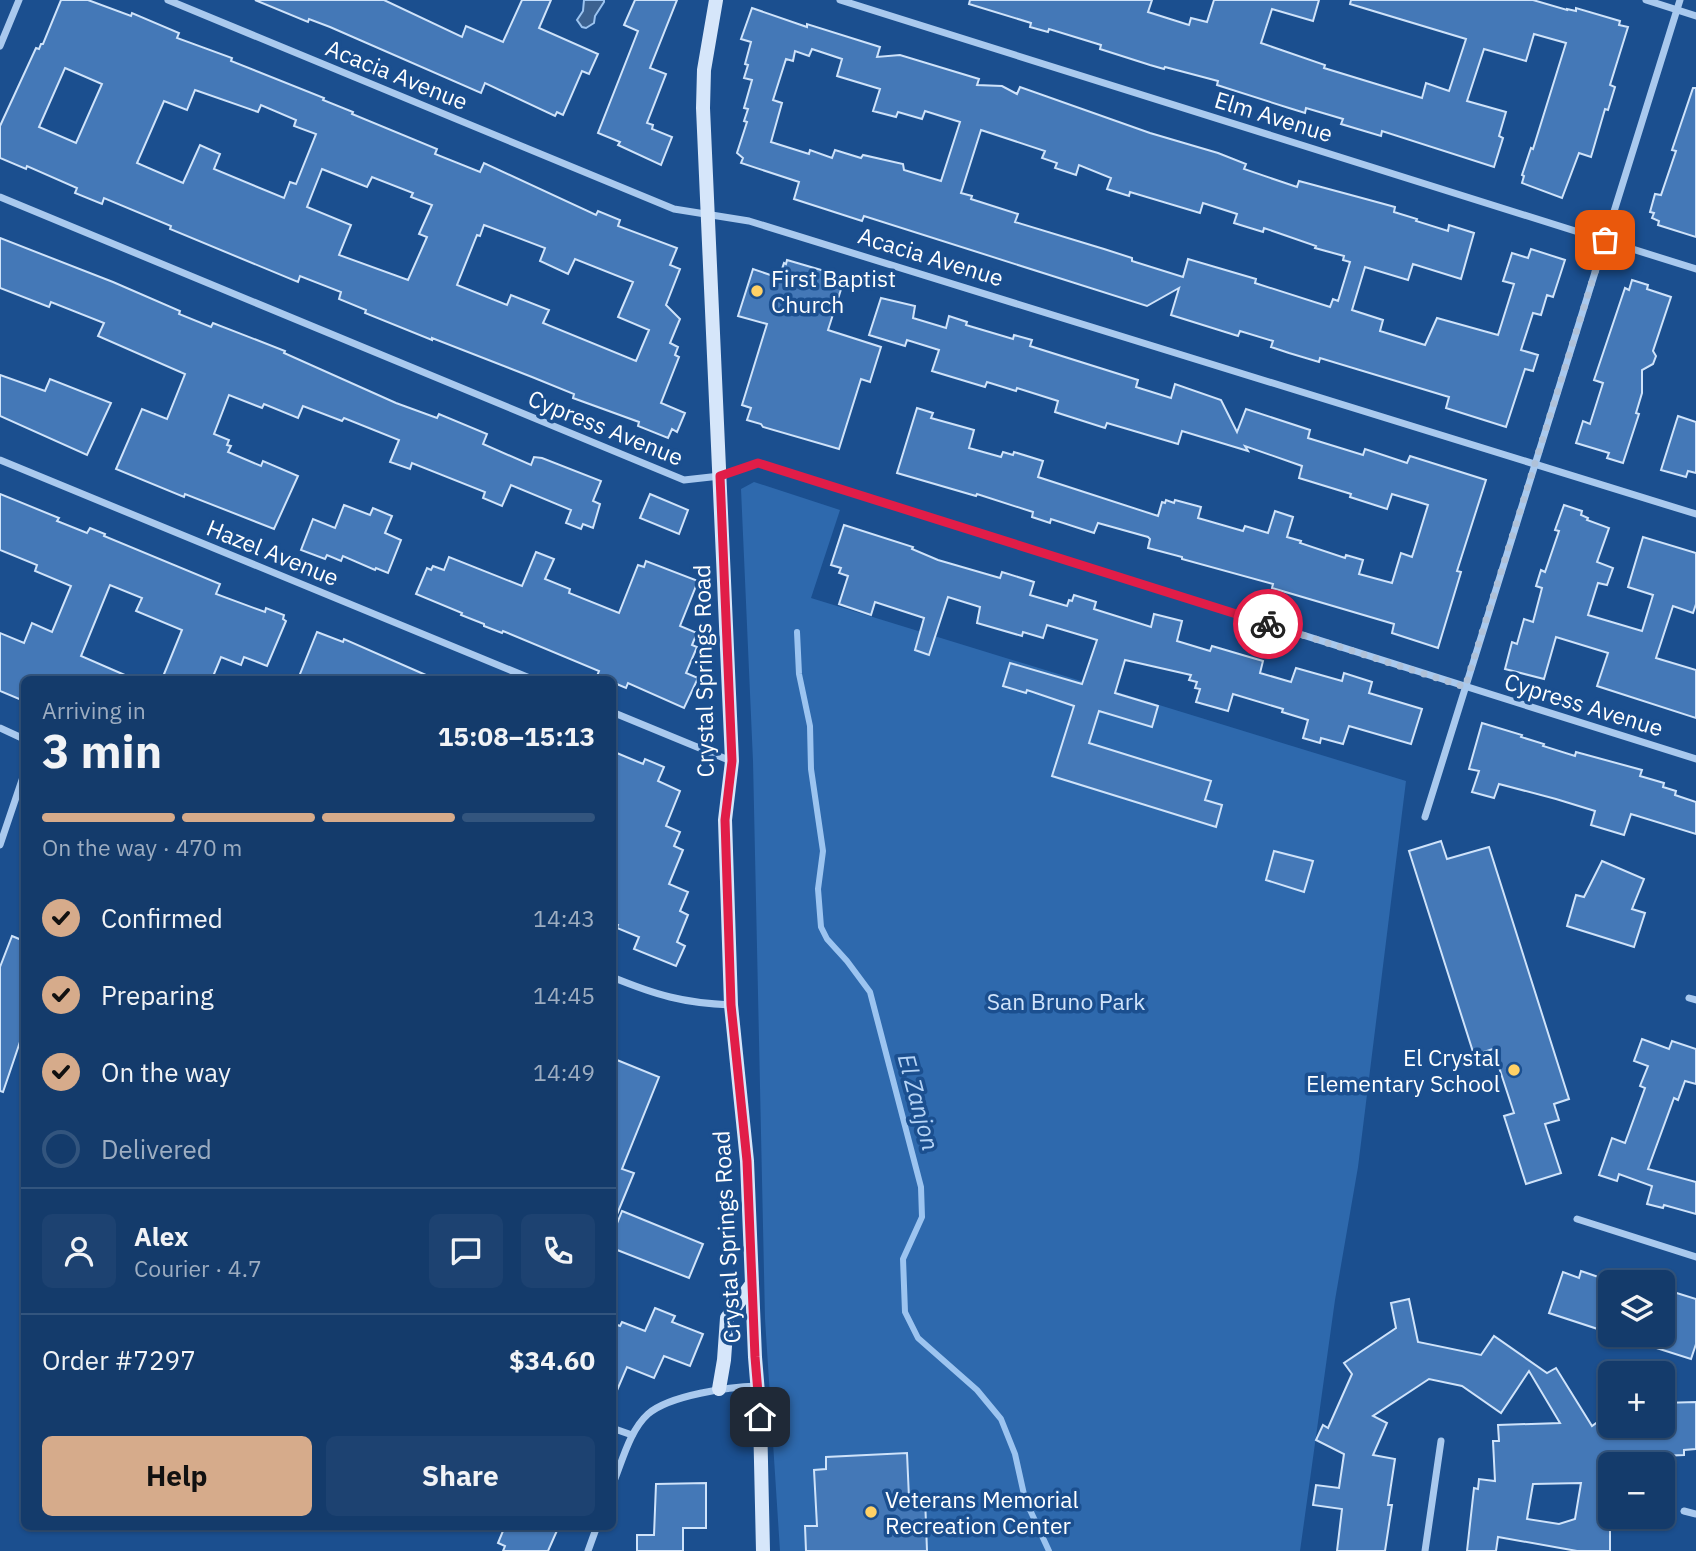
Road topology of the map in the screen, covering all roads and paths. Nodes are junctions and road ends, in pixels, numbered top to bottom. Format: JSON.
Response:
{"nodes":[{"id":1,"x":19,"y":0,"type":"edge"},
{"id":2,"x":168,"y":0,"type":"edge"},
{"id":3,"x":716,"y":0,"type":"edge"},
{"id":4,"x":840,"y":0,"type":"edge"},
{"id":5,"x":1646,"y":0,"type":"edge"},
{"id":6,"x":1680,"y":0,"type":"edge"},
{"id":7,"x":1677,"y":10,"type":"junction"},
{"id":8,"x":1696,"y":16,"type":"edge"},
{"id":9,"x":0,"y":46,"type":"edge"},
{"id":10,"x":0,"y":197,"type":"edge"},
{"id":11,"x":707,"y":214,"type":"junction"},
{"id":12,"x":1605,"y":240,"type":"junction"},
{"id":13,"x":1696,"y":269,"type":"edge"},
{"id":14,"x":0,"y":460,"type":"edge"},
{"id":15,"x":1535,"y":464,"type":"junction"},
{"id":16,"x":720,"y":476,"type":"junction"},
{"id":17,"x":1696,"y":514,"type":"edge"},
{"id":18,"x":525,"y":676,"type":"edge"},
{"id":19,"x":1465,"y":687,"type":"junction"},
{"id":20,"x":616,"y":714,"type":"edge"},
{"id":21,"x":0,"y":728,"type":"edge"},
{"id":22,"x":21,"y":737,"type":"edge"},
{"id":23,"x":1696,"y":759,"type":"edge"},
{"id":24,"x":732,"y":761,"type":"junction"},
{"id":25,"x":21,"y":783,"type":"edge"},
{"id":26,"x":1425,"y":817,"type":"dead end"},
{"id":27,"x":0,"y":845,"type":"edge"},
{"id":28,"x":616,"y":979,"type":"edge"},
{"id":29,"x":731,"y":1005,"type":"junction"},
{"id":30,"x":1577,"y":1219,"type":"dead end"},
{"id":31,"x":1696,"y":1256,"type":"edge"},
{"id":32,"x":752,"y":1284,"type":"junction"},
{"id":33,"x":758,"y":1385,"type":"junction"},
{"id":34,"x":719,"y":1389,"type":"junction"},
{"id":35,"x":616,"y":1429,"type":"edge"},
{"id":36,"x":632,"y":1435,"type":"junction"},
{"id":37,"x":1441,"y":1441,"type":"dead end"},
{"id":38,"x":616,"y":1476,"type":"edge"},
{"id":39,"x":1684,"y":1511,"type":"dead end"},
{"id":40,"x":1696,"y":1514,"type":"edge"},
{"id":41,"x":595,"y":1530,"type":"edge"},
{"id":42,"x":587,"y":1551,"type":"edge"},
{"id":43,"x":763,"y":1551,"type":"edge"},
{"id":44,"x":1425,"y":1551,"type":"edge"}],
"edges":[{"from":1,"to":9,"type":"street"},
{"from":2,"to":11,"type":"street","name":"Acacia Avenue"},
{"from":3,"to":11,"type":"main road","name":"Crystal Springs Road"},
{"from":4,"to":12,"type":"street","name":"Elm Avenue"},
{"from":5,"to":7,"type":"street"},
{"from":6,"to":7,"type":"street"},
{"from":7,"to":8,"type":"street"},
{"from":7,"to":12,"type":"street"},
{"from":10,"to":16,"type":"street","name":"Cypress Avenue"},
{"from":11,"to":15,"type":"street","name":"Acacia Avenue"},
{"from":11,"to":16,"type":"main road","name":"Crystal Springs Road"},
{"from":12,"to":13,"type":"street","name":"Elm Avenue"},
{"from":12,"to":15,"type":"street"},
{"from":14,"to":18,"type":"street","name":"Hazel Avenue"},
{"from":15,"to":17,"type":"street","name":"Acacia Avenue"},
{"from":15,"to":19,"type":"street"},
{"from":16,"to":19,"type":"street","name":"Cypress Avenue"},
{"from":16,"to":24,"type":"main road","name":"Crystal Springs Road"},
{"from":19,"to":23,"type":"street","name":"Cypress Avenue"},
{"from":19,"to":26,"type":"street"},
{"from":20,"to":24,"type":"street"},
{"from":21,"to":22,"type":"street"},
{"from":24,"to":29,"type":"main road","name":"Crystal Springs Road"},
{"from":25,"to":27,"type":"street"},
{"from":28,"to":29,"type":"street"},
{"from":29,"to":32,"type":"main road","name":"Crystal Springs Road"},
{"from":30,"to":31,"type":"street"},
{"from":32,"to":33,"type":"main road","name":"Crystal Springs Road"},
{"from":32,"to":34,"type":"main road"},
{"from":33,"to":34,"type":"street"},
{"from":33,"to":43,"type":"main road","name":"Crystal Springs Road"},
{"from":34,"to":36,"type":"street"},
{"from":35,"to":36,"type":"street"},
{"from":36,"to":38,"type":"street"},
{"from":37,"to":44,"type":"street"},
{"from":39,"to":40,"type":"street"},
{"from":41,"to":42,"type":"street"}]}
